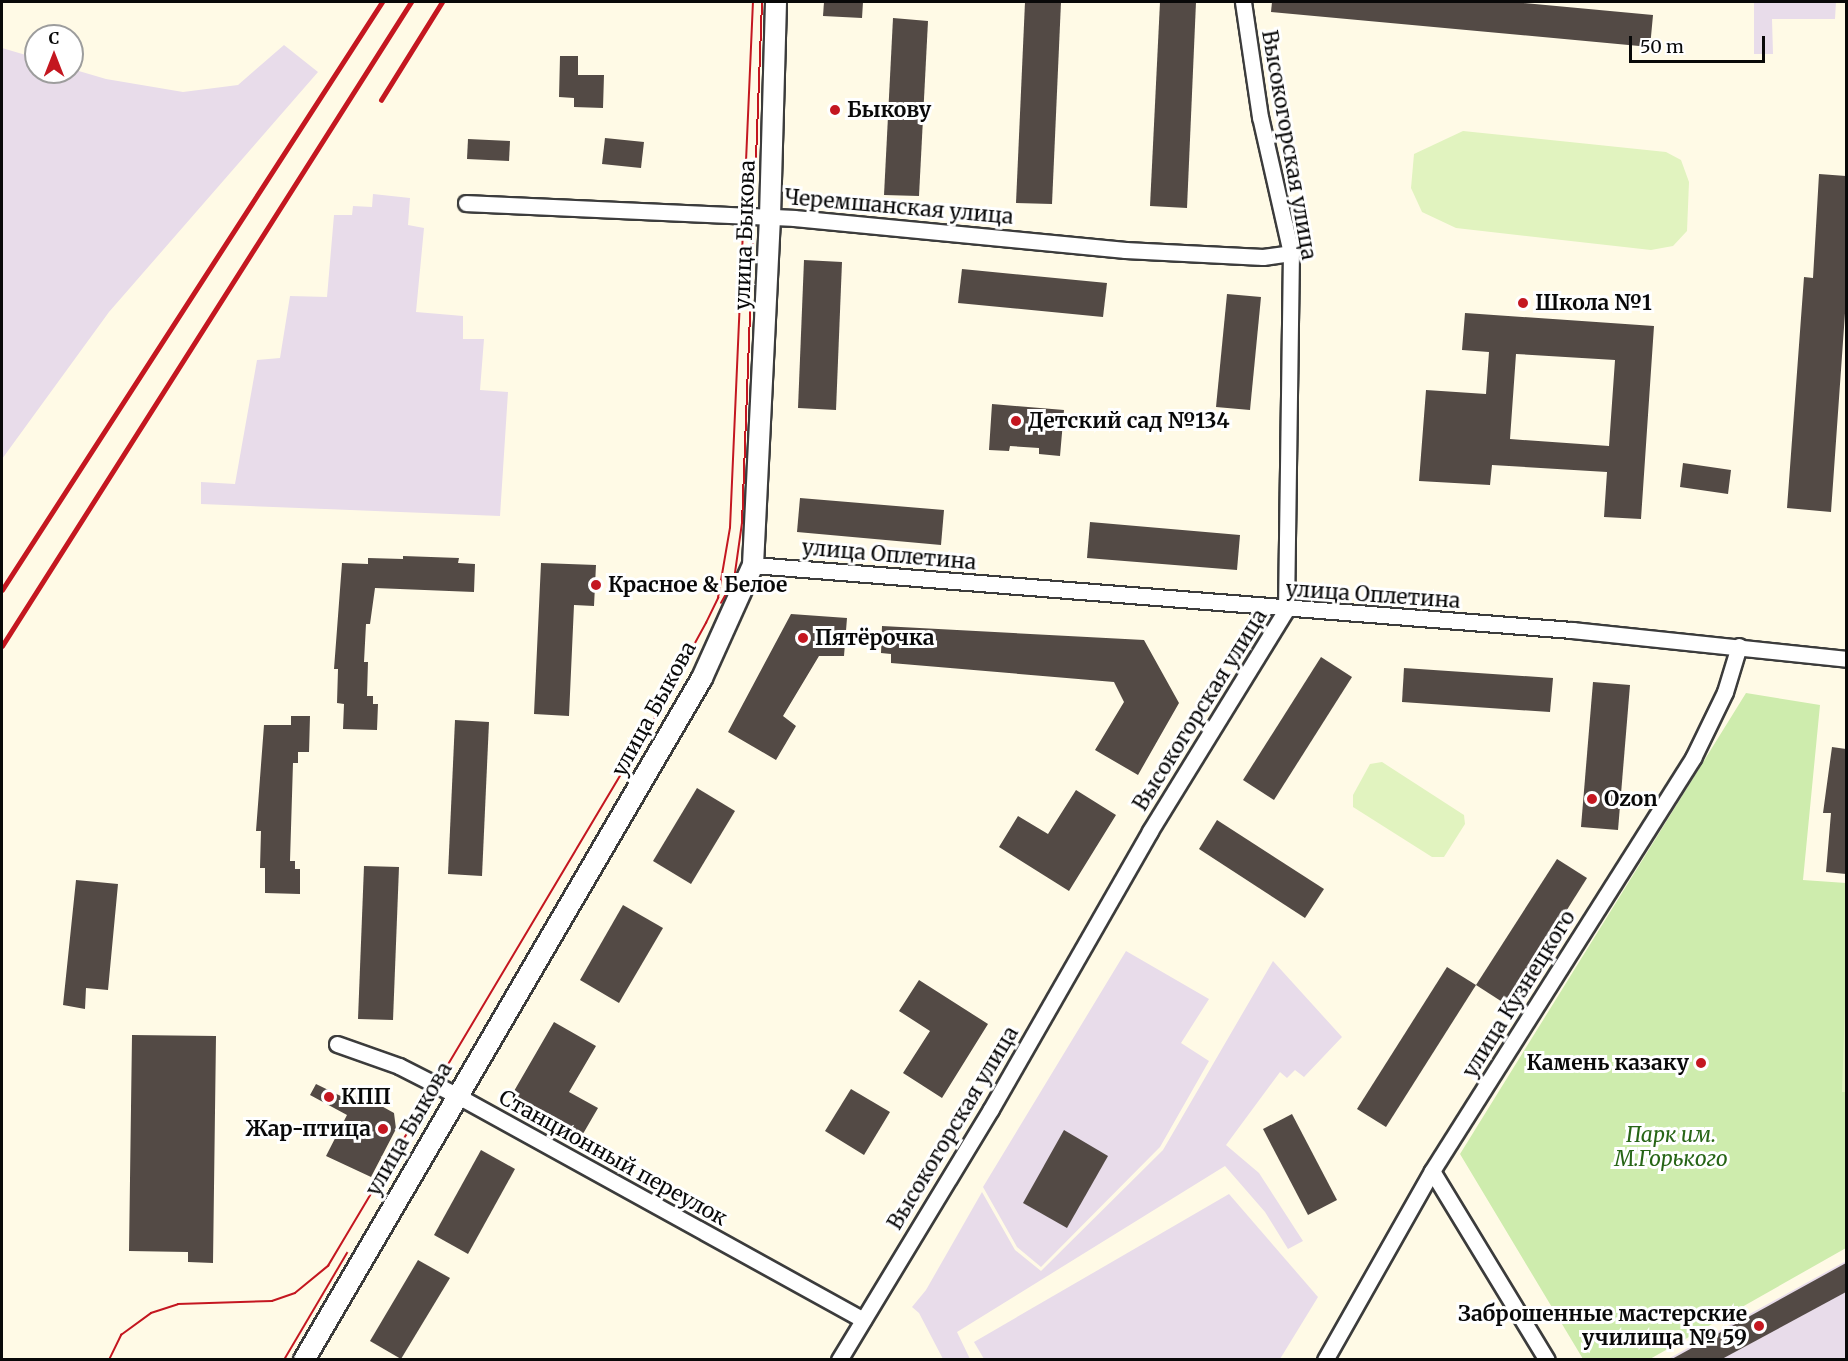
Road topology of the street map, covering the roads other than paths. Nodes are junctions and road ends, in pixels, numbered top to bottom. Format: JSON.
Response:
{"nodes":[{"id":1,"x":776,"y":2,"type":"edge"},
{"id":2,"x":1243,"y":2,"type":"edge"},
{"id":3,"x":466,"y":202,"type":"dead end"},
{"id":4,"x":770,"y":217,"type":"junction"},
{"id":5,"x":1291,"y":254,"type":"junction"},
{"id":6,"x":753,"y":565,"type":"junction"},
{"id":7,"x":1287,"y":610,"type":"junction"},
{"id":8,"x":1739,"y":646,"type":"junction"},
{"id":9,"x":1846,"y":659,"type":"edge"},
{"id":10,"x":338,"y":1044,"type":"dead end"},
{"id":11,"x":456,"y":1095,"type":"junction"},
{"id":12,"x":1432,"y":1171,"type":"junction"},
{"id":13,"x":863,"y":1320,"type":"junction"},
{"id":14,"x":304,"y":1359,"type":"edge"},
{"id":15,"x":838,"y":1359,"type":"edge"},
{"id":16,"x":1325,"y":1359,"type":"edge"},
{"id":17,"x":1547,"y":1359,"type":"edge"}],
"edges":[{"from":1,"to":4,"type":"street","name":"улица Быкова"},
{"from":2,"to":5,"type":"street","name":"Высокогорская улица"},
{"from":3,"to":4,"type":"street","name":"Черемшанская улица"},
{"from":4,"to":5,"type":"street","name":"Черемшанская улица"},
{"from":4,"to":6,"type":"street","name":"улица Быкова"},
{"from":5,"to":7,"type":"street","name":"Высокогорская улица"},
{"from":6,"to":7,"type":"street","name":"улица Оплетина"},
{"from":6,"to":11,"type":"street","name":"улица Быкова"},
{"from":7,"to":8,"type":"street","name":"улица Оплетина"},
{"from":7,"to":13,"type":"street","name":"Высокогорская улица"},
{"from":8,"to":9,"type":"street","name":"улица Оплетина"},
{"from":8,"to":12,"type":"street","name":"улица Кузнецкого"},
{"from":10,"to":11,"type":"street","name":"Станционный переулок"},
{"from":11,"to":13,"type":"street","name":"Станционный переулок"},
{"from":11,"to":14,"type":"street","name":"улица Быкова"},
{"from":12,"to":16,"type":"street","name":"улица Кузнецкого"},
{"from":12,"to":17,"type":"street"},
{"from":13,"to":15,"type":"street","name":"Высокогорская улица"}]}
